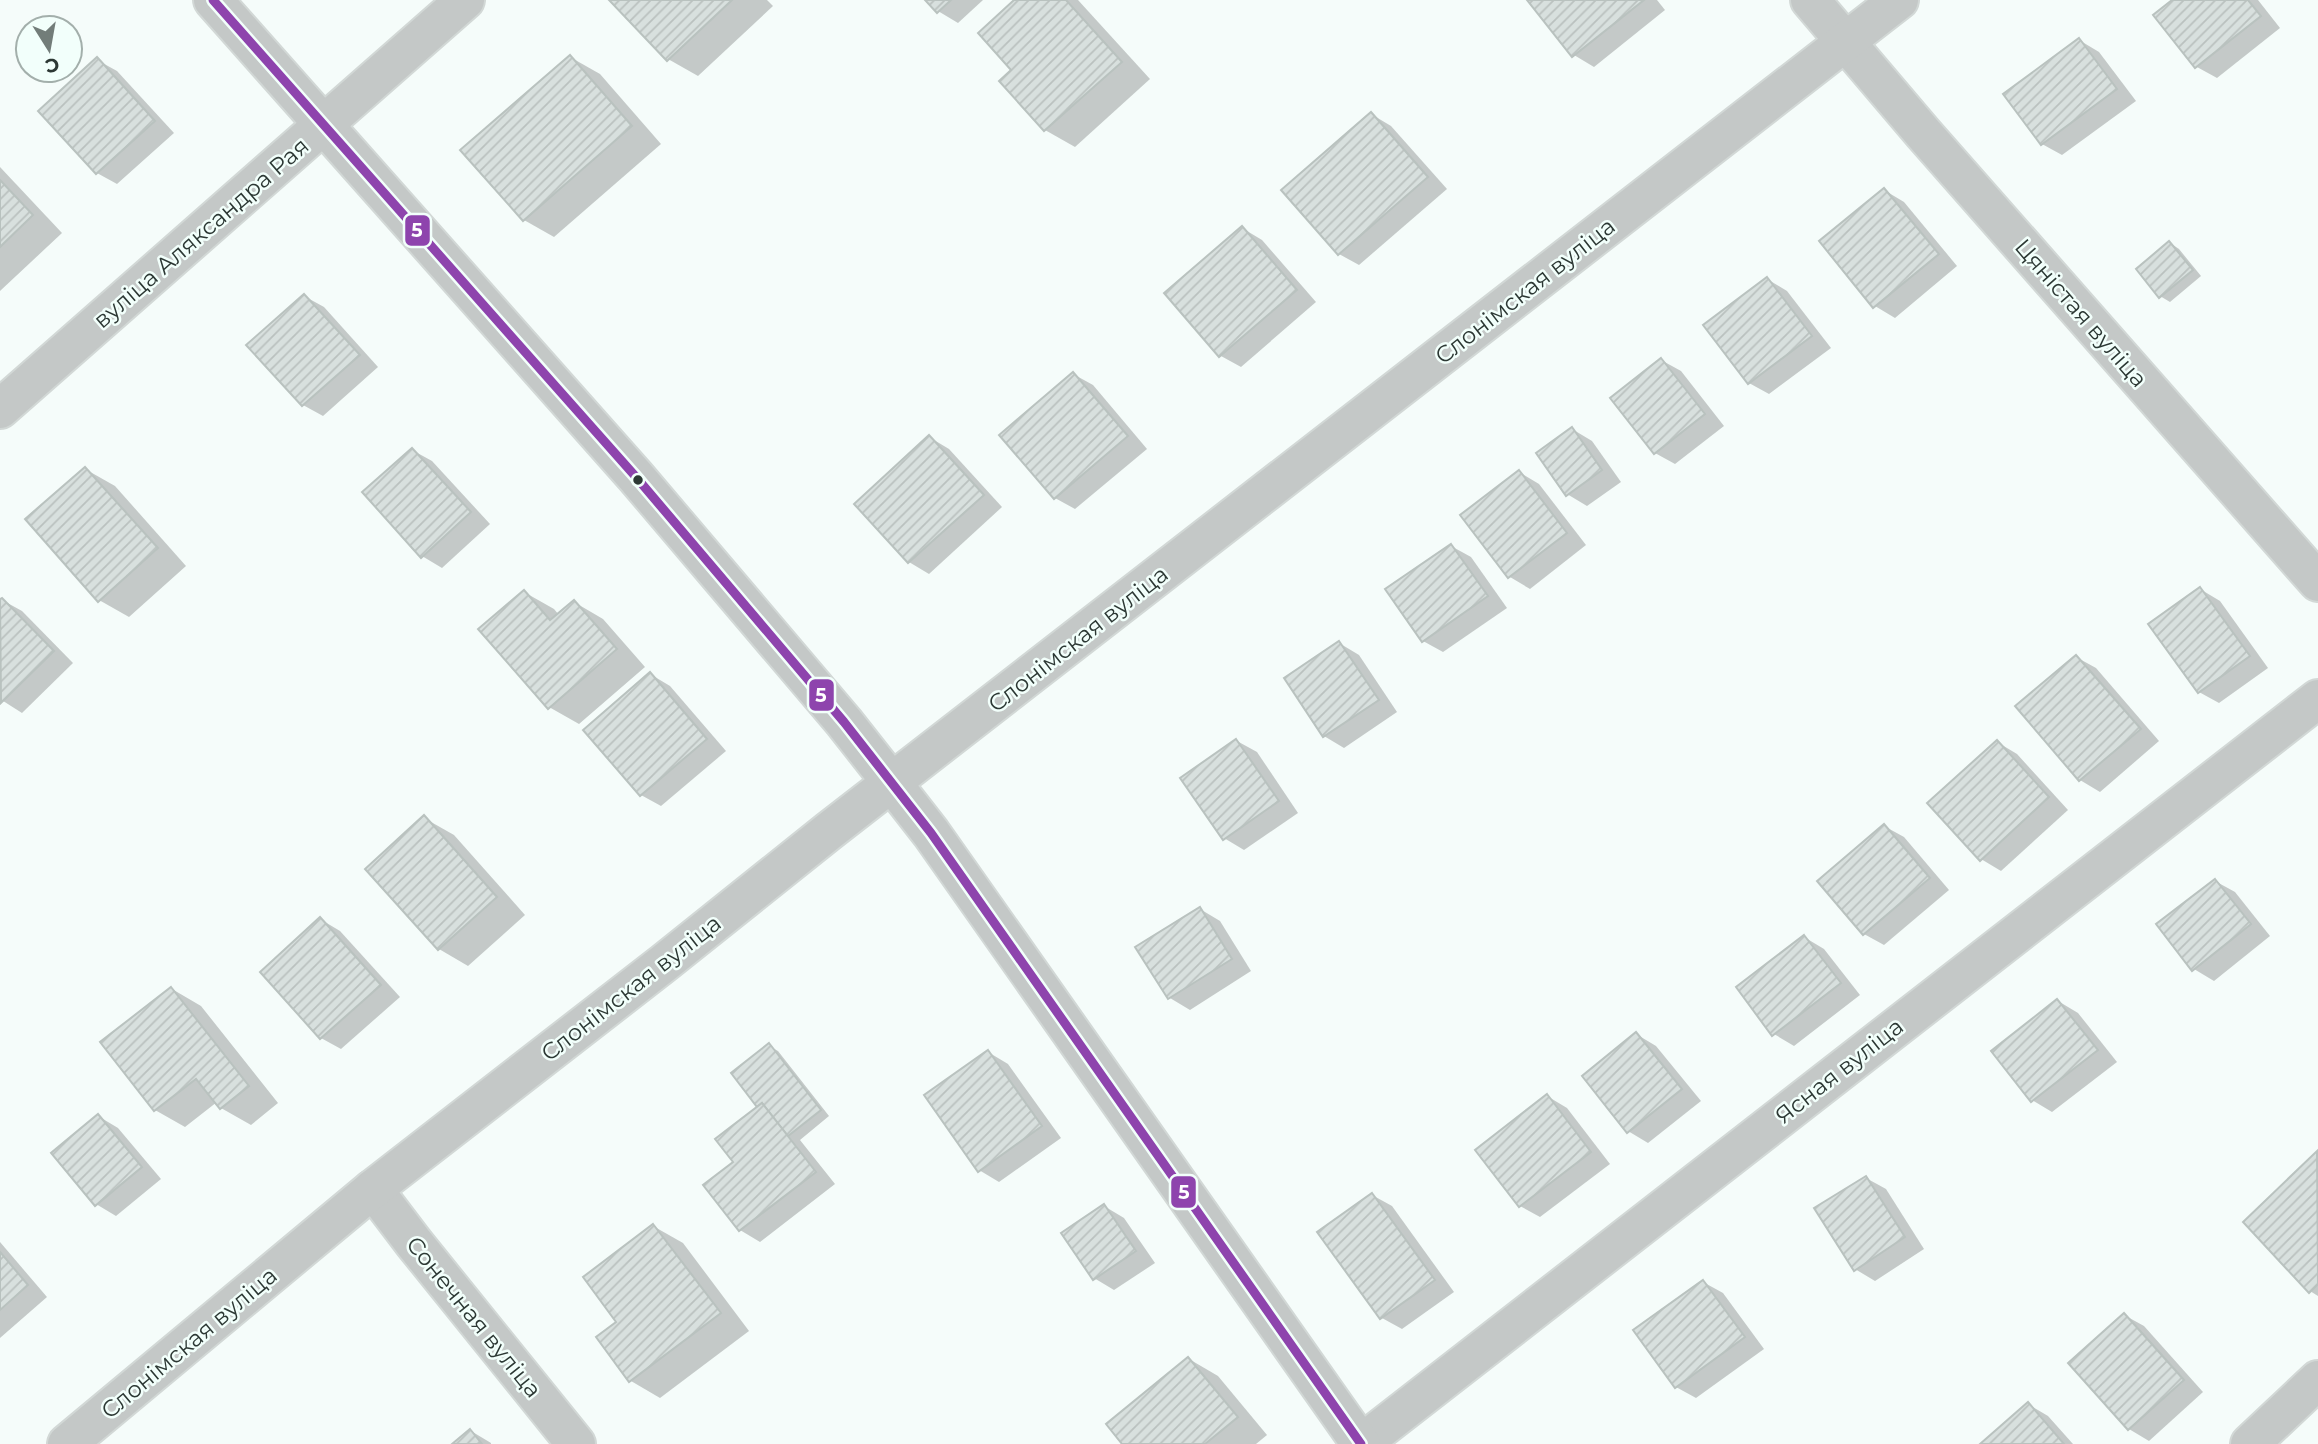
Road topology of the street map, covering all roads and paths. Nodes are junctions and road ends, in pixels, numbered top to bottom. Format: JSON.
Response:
{"nodes":[{"id":1,"x":213,"y":0,"type":"edge"},
{"id":2,"x":465,"y":0,"type":"edge"},
{"id":3,"x":1810,"y":0,"type":"edge"},
{"id":4,"x":1899,"y":0,"type":"edge"},
{"id":5,"x":1846,"y":41,"type":"junction"},
{"id":6,"x":325,"y":124,"type":"junction"},
{"id":7,"x":0,"y":409,"type":"edge"},
{"id":8,"x":2318,"y":582,"type":"edge"},
{"id":9,"x":2318,"y":699,"type":"edge"},
{"id":10,"x":892,"y":783,"type":"junction"},
{"id":11,"x":373,"y":1189,"type":"junction"},
{"id":12,"x":2318,"y":1380,"type":"edge"},
{"id":13,"x":67,"y":1444,"type":"edge"},
{"id":14,"x":576,"y":1444,"type":"edge"},
{"id":15,"x":1361,"y":1444,"type":"edge"},
{"id":16,"x":2249,"y":1444,"type":"edge"}],
"edges":[{"from":1,"to":6,"type":"street"},
{"from":2,"to":6,"type":"street","name":"вуліца Аляксандра Рая"},
{"from":3,"to":5,"type":"street","name":"Цяністая вуліца"},
{"from":4,"to":5,"type":"street","name":"Слонімская вуліца"},
{"from":5,"to":8,"type":"street","name":"Цяністая вуліца"},
{"from":5,"to":10,"type":"street","name":"Слонімская вуліца"},
{"from":6,"to":7,"type":"street","name":"вуліца Аляксандра Рая"},
{"from":6,"to":10,"type":"street"},
{"from":9,"to":15,"type":"street","name":"Ясная вуліца"},
{"from":10,"to":11,"type":"street","name":"Слонімская вуліца"},
{"from":10,"to":15,"type":"street"},
{"from":11,"to":13,"type":"street","name":"Слонімская вуліца"},
{"from":11,"to":14,"type":"street","name":"Сонечная вуліца"},
{"from":12,"to":16,"type":"street"}]}
